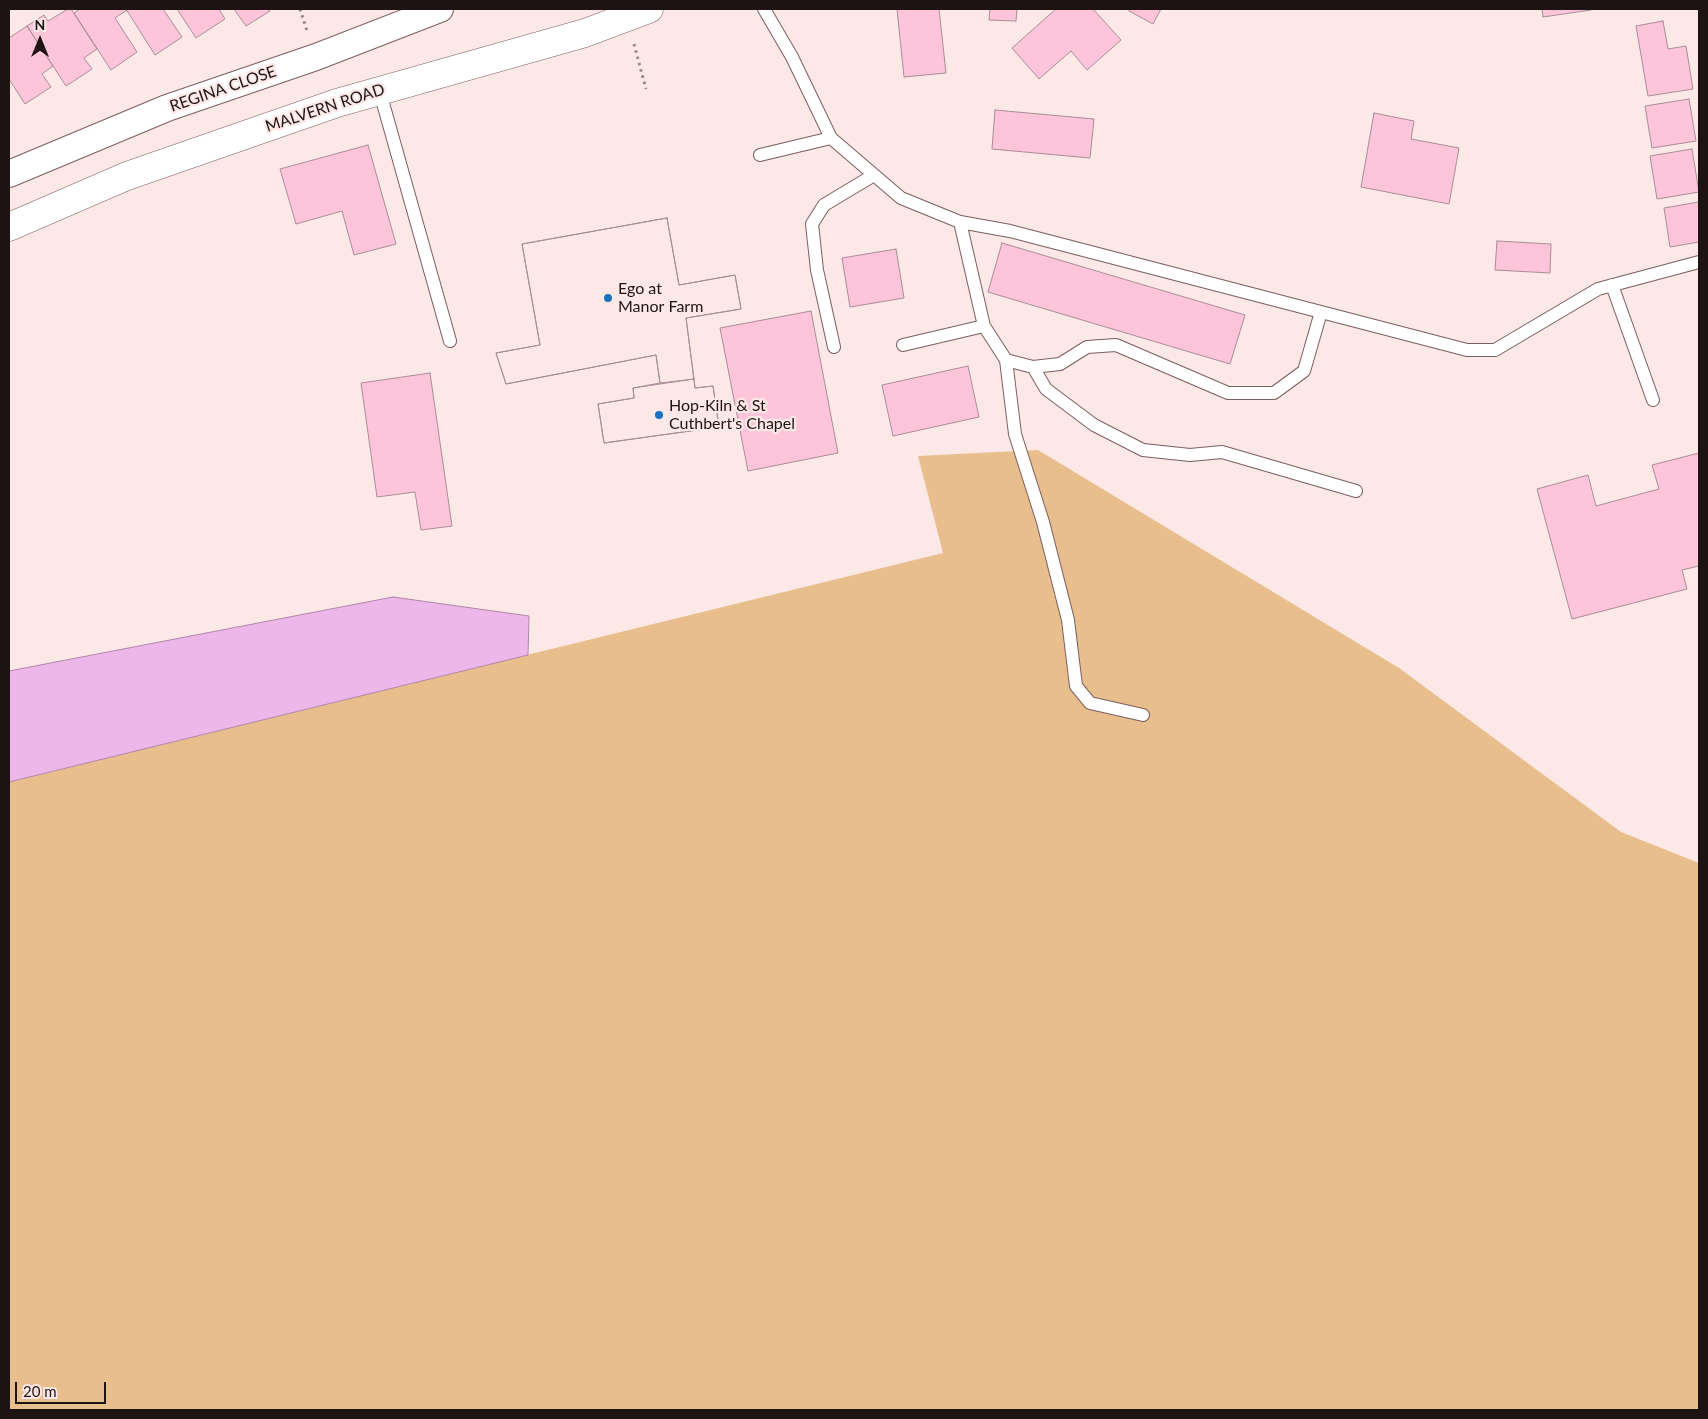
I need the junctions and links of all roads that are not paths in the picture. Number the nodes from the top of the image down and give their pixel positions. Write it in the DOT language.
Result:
graph roads {
  1 [pos="440,9"];
  2 [pos="764,9"];
  3 [pos="637,14"];
  4 [pos="379,89"];
  5 [pos="831,138"];
  6 [pos="760,156"];
  7 [pos="9,174"];
  8 [pos="874,175"];
  9 [pos="960,222"];
  10 [pos="9,227"];
  11 [pos="1699,262"];
  12 [pos="1612,284"];
  13 [pos="1322,312"];
  14 [pos="984,326"];
  15 [pos="450,341"];
  16 [pos="903,344"];
  17 [pos="834,347"];
  18 [pos="1006,360"];
  19 [pos="1033,367"];
  20 [pos="1654,400"];
  21 [pos="1356,491"];
  22 [pos="1143,715"];
  1 -- 7 [label="street, REGINA CLOSE"];
  2 -- 5 [label="lane"];
  3 -- 4 [label="main road, MALVERN ROAD"];
  4 -- 10 [label="main road, MALVERN ROAD"];
  4 -- 15 [label="lane"];
  5 -- 6 [label="lane"];
  5 -- 8 [label="lane"];
  8 -- 9 [label="lane"];
  8 -- 17 [label="lane"];
  9 -- 13 [label="lane"];
  9 -- 14 [label="lane"];
  11 -- 12 [label="lane"];
  12 -- 13 [label="lane"];
  12 -- 20 [label="lane"];
  13 -- 19 [label="lane"];
  14 -- 16 [label="lane"];
  14 -- 18 [label="lane"];
  18 -- 19 [label="lane"];
  18 -- 22 [label="lane"];
  19 -- 21 [label="lane"];
}
